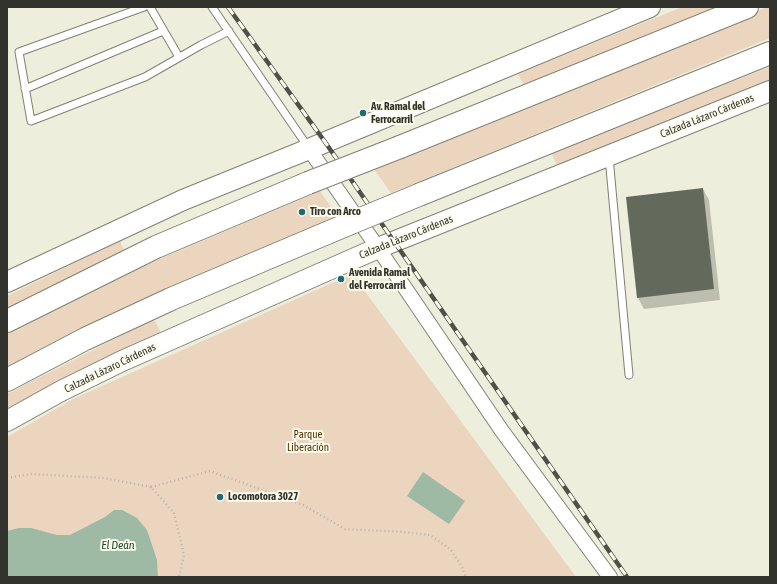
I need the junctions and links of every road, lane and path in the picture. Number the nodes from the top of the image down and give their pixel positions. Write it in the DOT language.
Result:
graph roads {
  1 [pos="144,7"];
  2 [pos="150,7"];
  3 [pos="212,7"];
  4 [pos="650,7"];
  5 [pos="747,7"];
  6 [pos="163,31"];
  7 [pos="229,31"];
  8 [pos="770,53"];
  9 [pos="179,57"];
  10 [pos="25,89"];
  11 [pos="770,91"];
  12 [pos="309,149"];
  13 [pos="609,155"];
  14 [pos="378,248"];
  15 [pos="7,282"];
  16 [pos="7,321"];
  17 [pos="629,374"];
  18 [pos="7,380"];
  19 [pos="7,421"];
  20 [pos="7,478"];
  21 [pos="151,487"];
  22 [pos="179,577"];
  23 [pos="466,577"];
  24 [pos="610,577"];
  1 -- 10 [label="lane"];
  2 -- 6 [label="lane"];
  3 -- 7 [label="lane"];
  4 -- 12 [label="main road"];
  5 -- 16 [label="highway, bridge"];
  6 -- 9 [label="lane"];
  6 -- 10 [label="lane"];
  7 -- 9 [label="lane"];
  7 -- 12 [label="lane"];
  8 -- 18 [label="highway, bridge"];
  9 -- 10 [label="lane"];
  11 -- 13 [label="main road, Calzada Lázaro Cárdenas"];
  12 -- 14 [label="street"];
  12 -- 15 [label="main road"];
  13 -- 14 [label="main road, Calzada Lázaro Cárdenas"];
  13 -- 17 [label="lane"];
  14 -- 19 [label="main road, Calzada Lázaro Cárdenas"];
  14 -- 24 [label="street"];
  20 -- 21 [label="path"];
  21 -- 22 [label="path"];
  21 -- 23 [label="path"];
}
